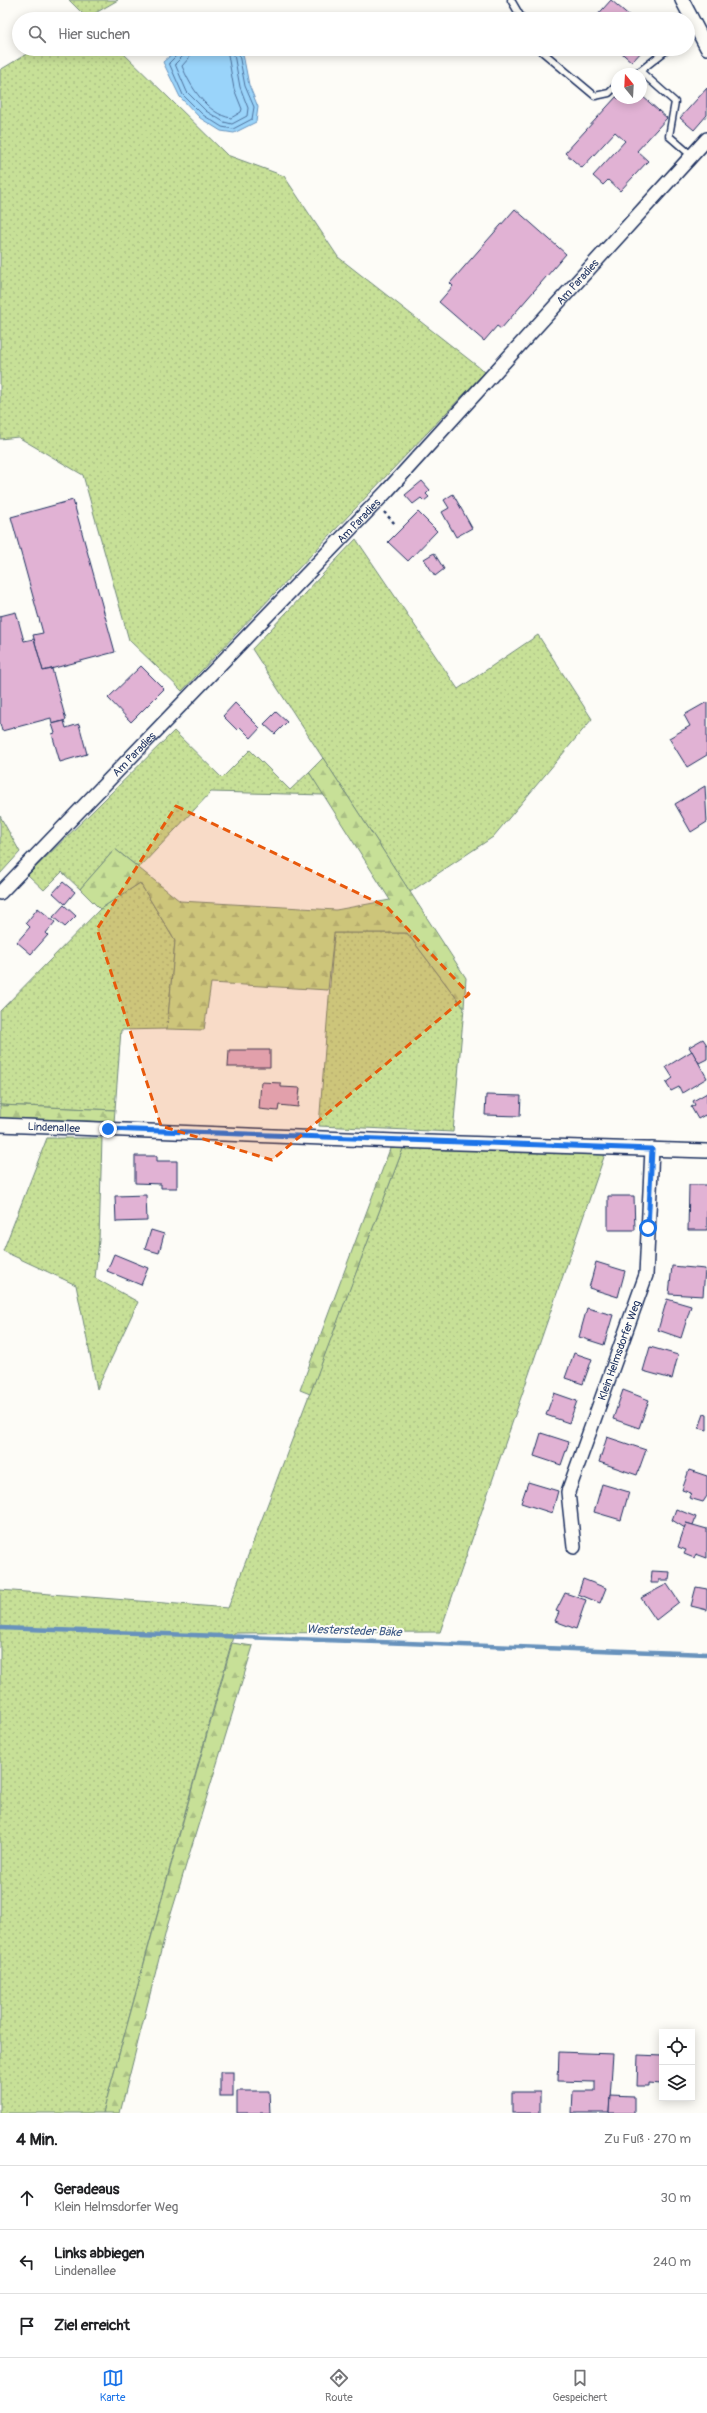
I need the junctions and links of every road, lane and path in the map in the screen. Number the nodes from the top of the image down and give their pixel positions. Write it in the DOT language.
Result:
graph roads {
  1 [pos="511,0"];
  2 [pos="682,0"];
  3 [pos="518,12"];
  4 [pos="687,12"];
  5 [pos="695,30"];
  6 [pos="707,48"];
  7 [pos="547,56"];
  8 [pos="659,56"];
  9 [pos="644,68"];
  10 [pos="647,77"];
  11 [pos="611,90"];
  12 [pos="707,139"];
  13 [pos="692,156"];
  14 [pos="0,894"];
  15 [pos="0,1125"];
  16 [pos="652,1149"];
  17 [pos="707,1151"];
  18 [pos="574,1547"];
  1 -- 3 [label="lane"];
  2 -- 4 [label="street"];
  5 -- 6 [label="street"];
  7 -- 11 [label="lane"];
  8 -- 9 [label="lane"];
  10 -- 13 [label="lane"];
  12 -- 13 [label="street, Am Paradies"];
  13 -- 14 [label="street, Am Paradies"];
  15 -- 16 [label="street, Lindenallee"];
  16 -- 17 [label="street, Lindenallee"];
  16 -- 18 [label="street, Klein Helmsdorfer Weg"];
}
